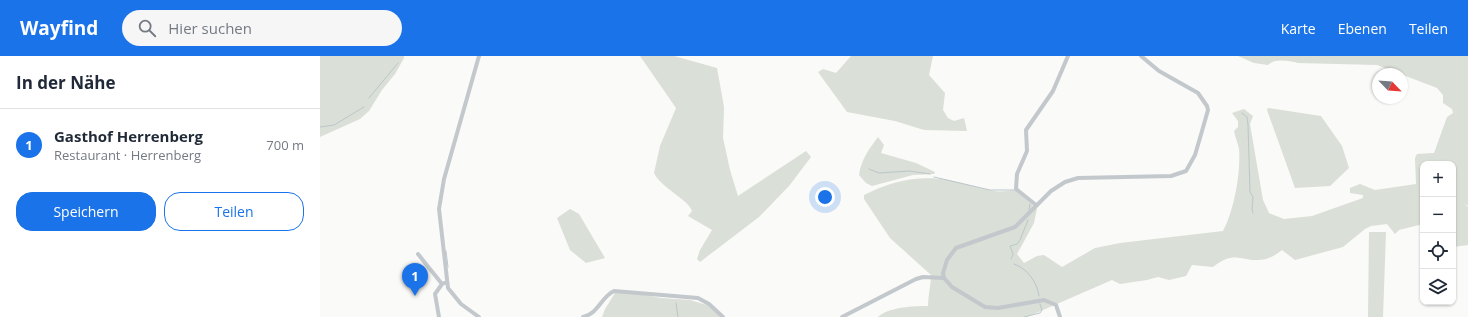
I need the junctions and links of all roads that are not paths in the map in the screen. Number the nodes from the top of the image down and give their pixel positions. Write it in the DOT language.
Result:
graph roads {
  1 [pos="479,56"];
  2 [pos="1068,56"];
  3 [pos="1141,56"];
  4 [pos="1036,205"];
  5 [pos="418,254"];
  6 [pos="944,278"];
  7 [pos="444,283"];
  8 [pos="439,317"];
  9 [pos="479,317"];
  10 [pos="583,317"];
  11 [pos="723,317"];
  12 [pos="842,317"];
  13 [pos="1060,317"];
  1 -- 7 [label="street"];
  2 -- 4 [label="street"];
  3 -- 4 [label="street"];
  4 -- 6 [label="street"];
  5 -- 7 [label="street"];
  6 -- 12 [label="street"];
  6 -- 13 [label="street"];
  7 -- 8 [label="street"];
  7 -- 9 [label="street"];
  10 -- 11 [label="street"];
}
